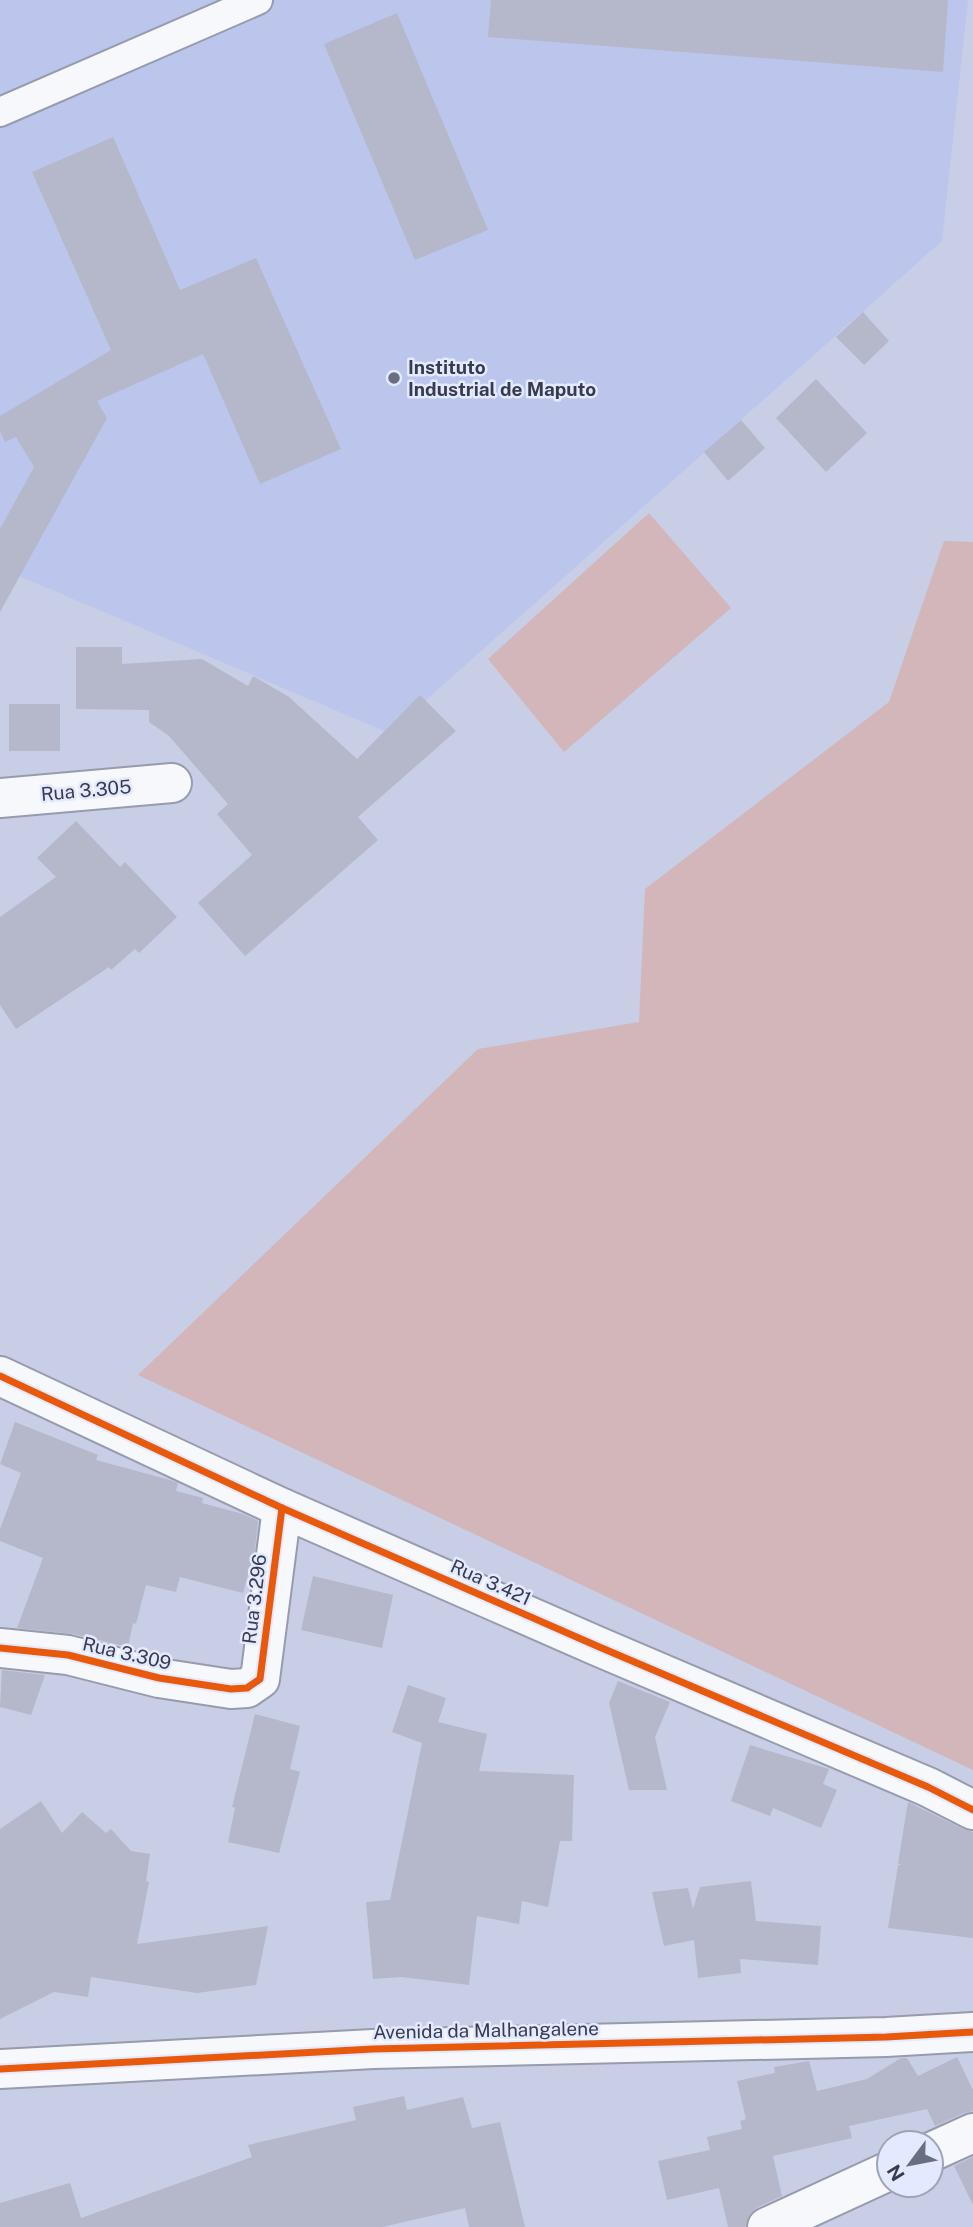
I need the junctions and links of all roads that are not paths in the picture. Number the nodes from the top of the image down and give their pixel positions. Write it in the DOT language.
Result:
graph roads {
  1 [pos="258,0"];
  2 [pos="0,112"];
  3 [pos="172,783"];
  4 [pos="0,797"];
  5 [pos="0,1376"];
  6 [pos="282,1508"];
  7 [pos="0,1648"];
  8 [pos="247,1688"];
  9 [pos="973,1810"];
  10 [pos="973,2032"];
  11 [pos="0,2068"];
  12 [pos="973,2133"];
  13 [pos="945,2146"];
  14 [pos="875,2177"];
  15 [pos="767,2227"];
  1 -- 2 [label="lane"];
  3 -- 4 [label="street, Rua 3.305"];
  5 -- 6 [label="street, Rua 3.421"];
  6 -- 8 [label="street, Rua 3.296"];
  6 -- 9 [label="street, Rua 3.421"];
  7 -- 8 [label="street, Rua 3.309"];
  10 -- 11 [label="street, Avenida da Malhangalene"];
  12 -- 13 [label="street"];
  14 -- 15 [label="street"];
}
